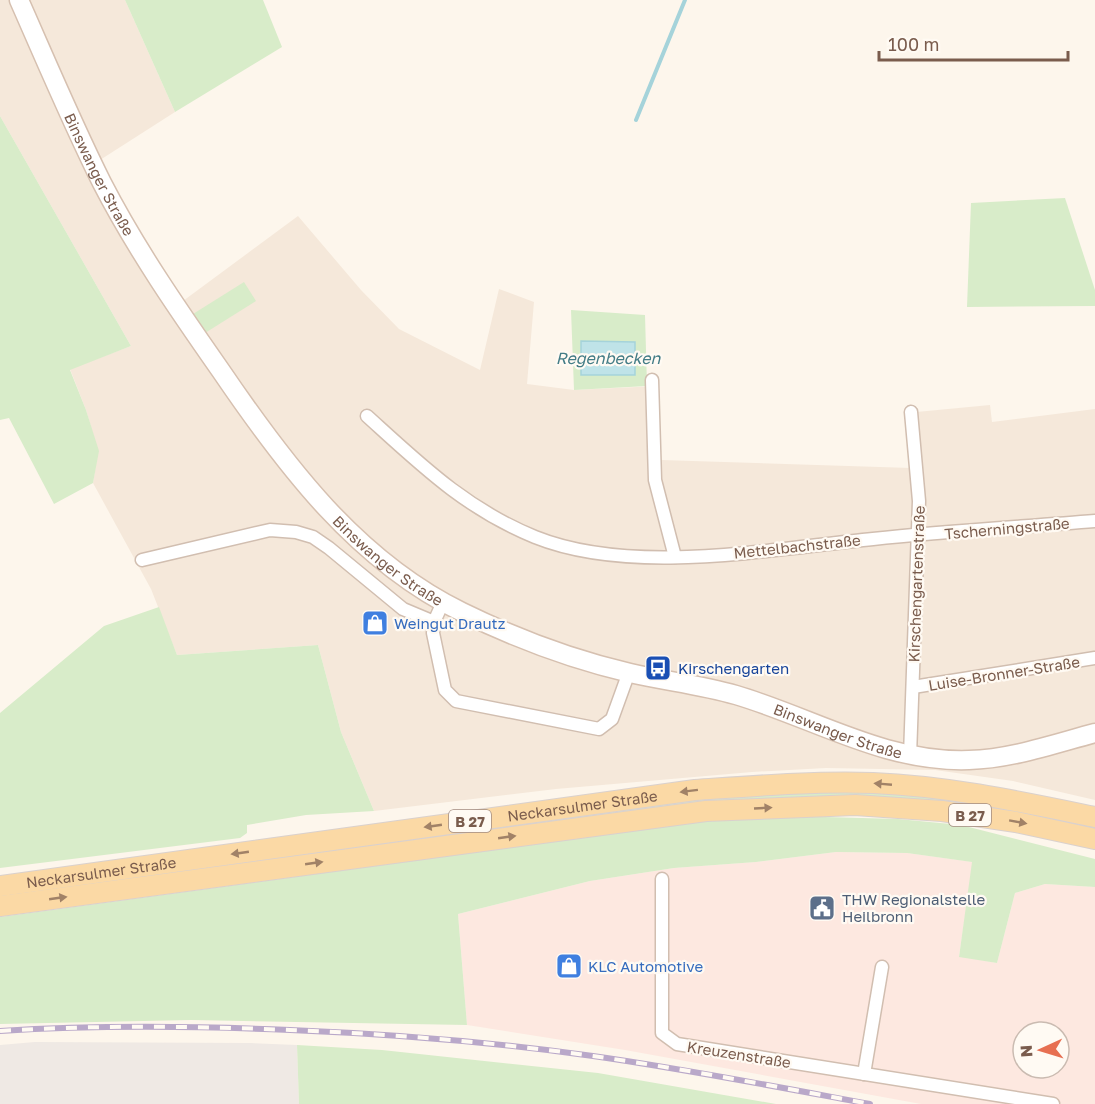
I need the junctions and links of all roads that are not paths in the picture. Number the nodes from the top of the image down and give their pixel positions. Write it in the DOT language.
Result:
graph roads {
  1 [pos="19,0"];
  2 [pos="652,380"];
  3 [pos="911,412"];
  4 [pos="367,416"];
  5 [pos="1095,521"];
  6 [pos="919,536"];
  7 [pos="675,557"];
  8 [pos="142,560"];
  9 [pos="443,602"];
  10 [pos="434,622"];
  11 [pos="1095,658"];
  12 [pos="629,672"];
  13 [pos="913,687"];
  14 [pos="1095,733"];
  15 [pos="910,756"];
  16 [pos="1095,817"];
  17 [pos="1095,839"];
  18 [pos="662,879"];
  19 [pos="0,886"];
  20 [pos="0,906"];
  21 [pos="882,967"];
  22 [pos="864,1074"];
  23 [pos="1053,1104"];
  1 -- 9 [label="main road, Binswanger Straße"];
  2 -- 7 [label="street"];
  3 -- 6 [label="street, Kirschengartenstraße"];
  4 -- 7 [label="street, Mettelbachstraße"];
  5 -- 6 [label="street, Tscherningstraße"];
  6 -- 7 [label="street, Mettelbachstraße"];
  6 -- 13 [label="street, Kirschengartenstraße"];
  8 -- 10 [label="street, Binswanger Straße"];
  9 -- 10 [label="street"];
  9 -- 12 [label="main road, Binswanger Straße"];
  10 -- 12 [label="street"];
  11 -- 13 [label="street, Luise-Bronner-Straße"];
  12 -- 15 [label="main road, Binswanger Straße"];
  13 -- 15 [label="street, Kirschengartenstraße"];
  14 -- 15 [label="main road, Binswanger Straße"];
  16 -- 19 [label="main road, Neckarsulmer Straße / B 27, one-way"];
  20 -- 17 [label="main road, Neckarsulmer Straße / B 27, one-way"];
  18 -- 22 [label="street, Kreuzenstraße"];
  21 -- 22 [label="street"];
  22 -- 23 [label="street, Kreuzenstraße"];
}
